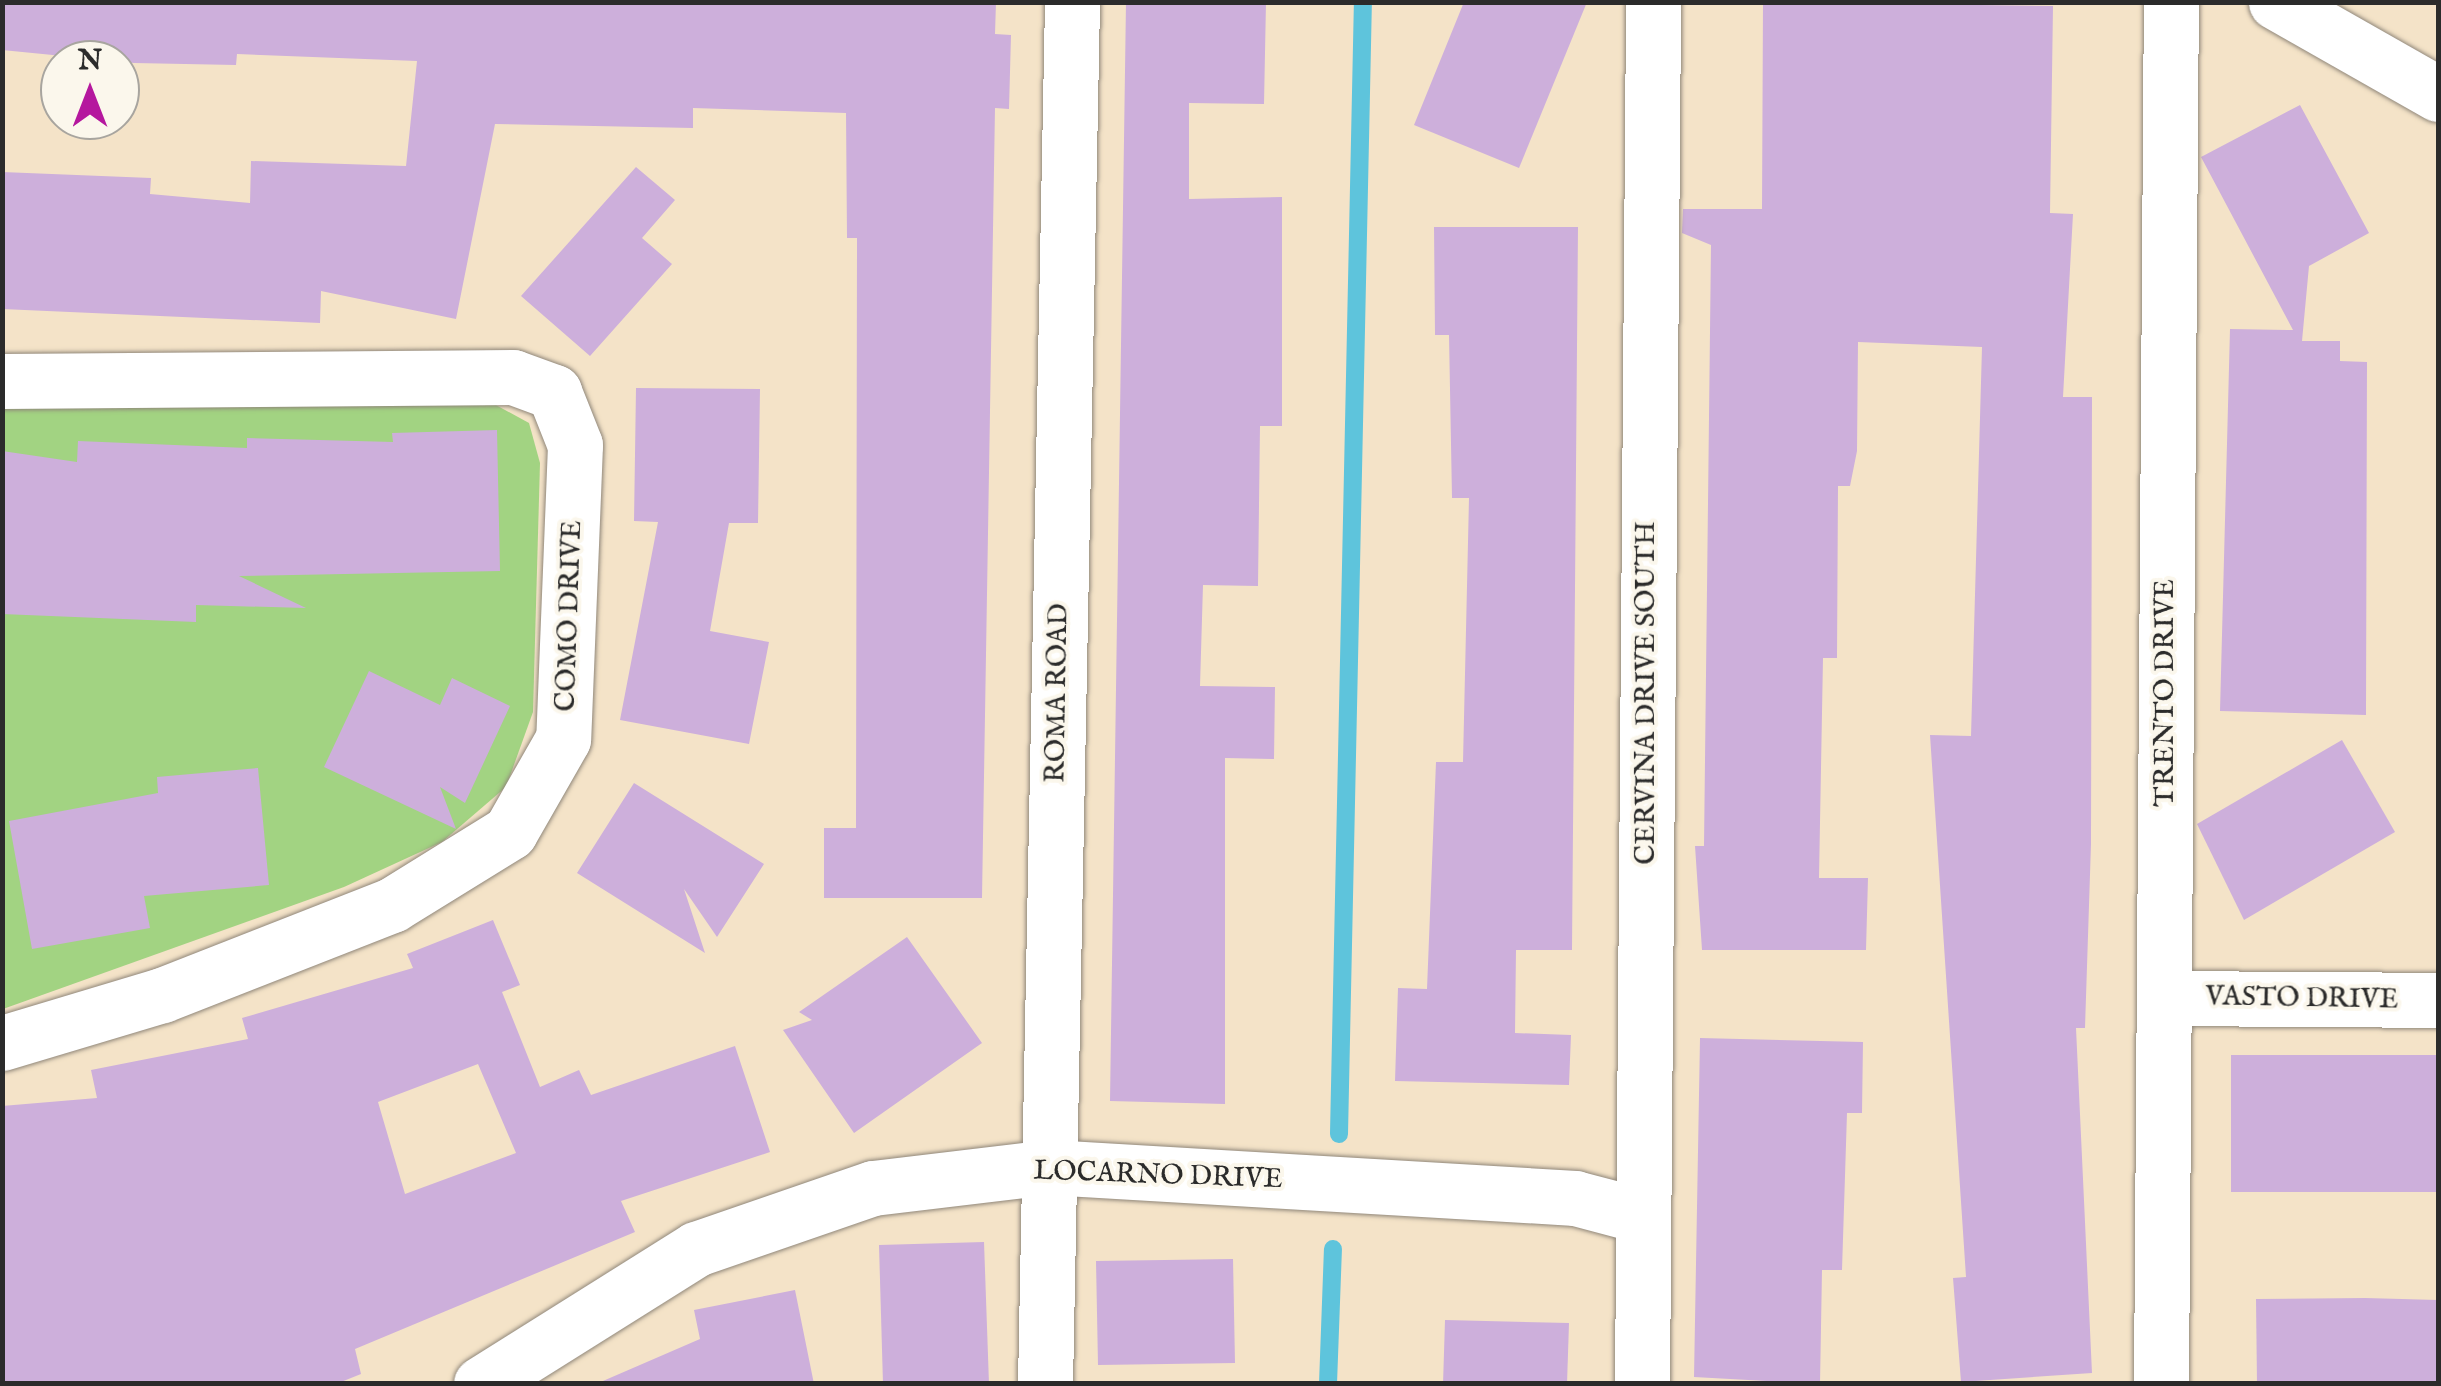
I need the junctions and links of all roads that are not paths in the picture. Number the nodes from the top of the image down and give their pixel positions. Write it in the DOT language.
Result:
graph roads {
  1 [pos="1072,2"];
  2 [pos="1653,2"];
  3 [pos="2171,2"];
  4 [pos="2276,2"];
  5 [pos="2438,94"];
  6 [pos="2,381"];
  7 [pos="2164,998"];
  8 [pos="2438,1000"];
  9 [pos="2,1043"];
  10 [pos="1048,1167"];
  11 [pos="1643,1216"];
  12 [pos="481,1384"];
  13 [pos="1046,1384"];
  14 [pos="1642,1384"];
  15 [pos="2161,1384"];
  1 -- 10 [label="street, ROMA ROAD"];
  2 -- 11 [label="street, CERVINA DRIVE SOUTH"];
  3 -- 7 [label="street, TRENTO DRIVE"];
  4 -- 5 [label="street"];
  6 -- 9 [label="street, COMO DRIVE"];
  7 -- 8 [label="street, VASTO DRIVE"];
  7 -- 15 [label="street, TRENTO DRIVE"];
  10 -- 11 [label="street, LOCARNO DRIVE"];
  10 -- 12 [label="street, LOCARNO DRIVE"];
  10 -- 13 [label="street, ROMA ROAD"];
  11 -- 14 [label="street, CERVINA DRIVE SOUTH"];
}
